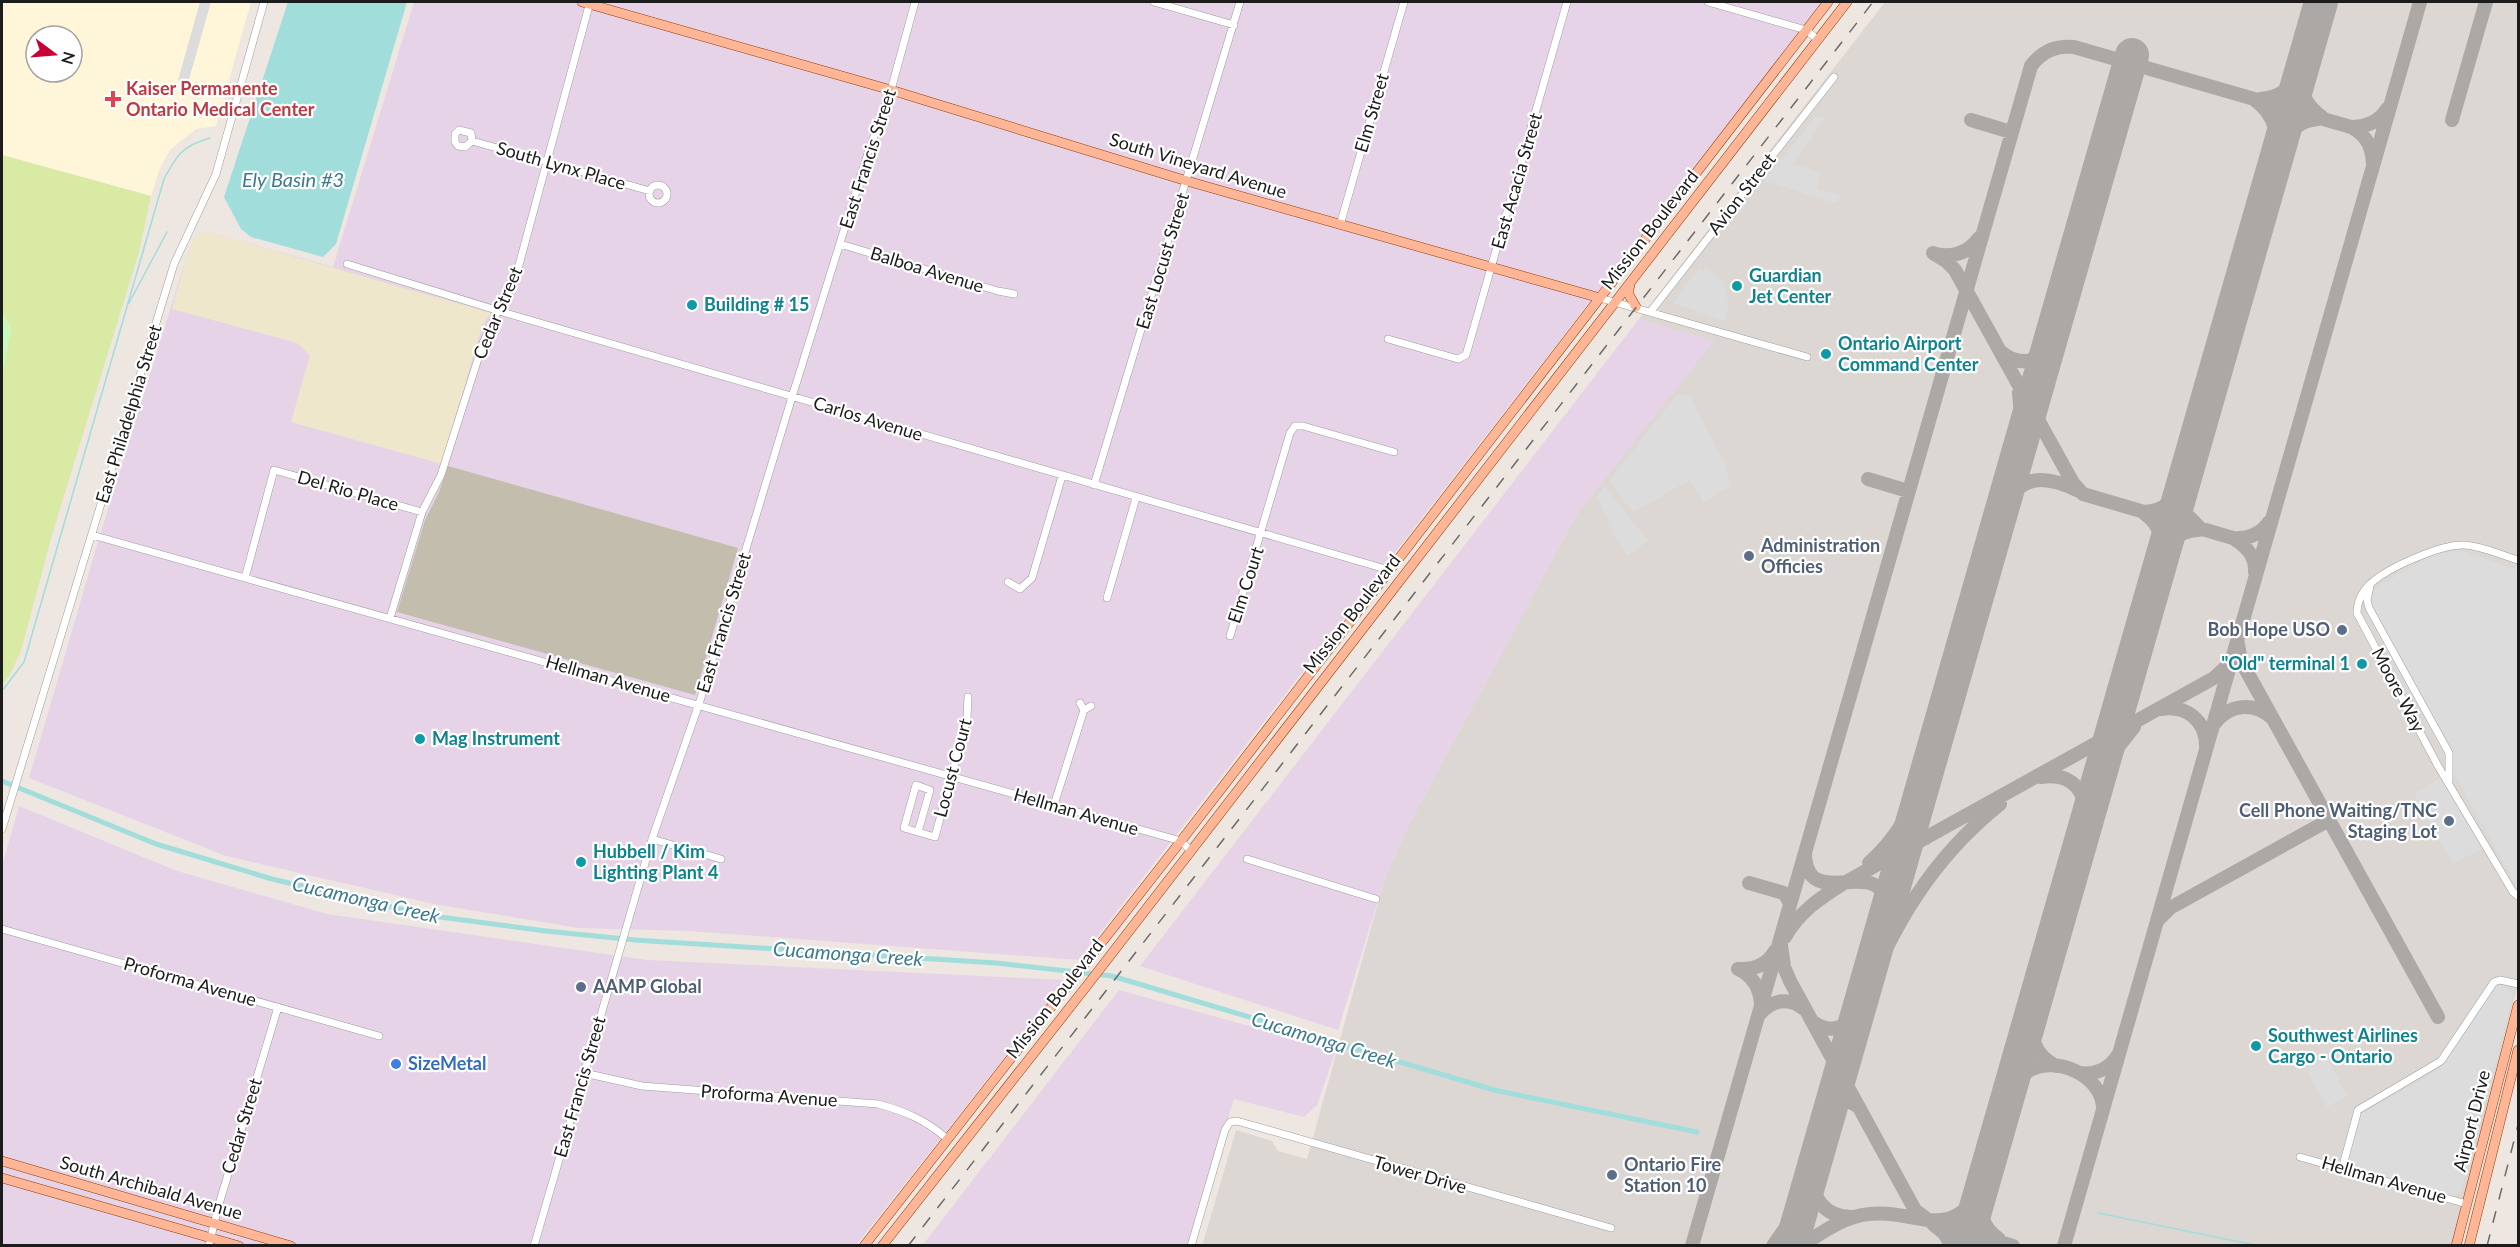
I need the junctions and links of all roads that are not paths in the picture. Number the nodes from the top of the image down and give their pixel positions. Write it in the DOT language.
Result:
graph roads {
  1 [pos="264,2"];
  2 [pos="587,2"];
  3 [pos="915,2"];
  4 [pos="1154,2"];
  5 [pos="1240,2"];
  6 [pos="1404,2"];
  7 [pos="1567,2"];
  8 [pos="1708,2"];
  9 [pos="1828,2"];
  10 [pos="1847,2"];
  11 [pos="1234,25"];
  12 [pos="1806,30"];
  13 [pos="1817,39"];
  14 [pos="1834,77"];
  15 [pos="891,90"];
  16 [pos="472,141"];
  17 [pos="547,163"];
  18 [pos="1187,181"];
  19 [pos="650,191"];
  20 [pos="1340,225"];
  21 [pos="840,244"];
  22 [pos="347,264"];
  23 [pos="1492,269"];
  24 [pos="1631,282"];
  25 [pos="1014,294"];
  26 [pos="1600,298"];
  27 [pos="1615,302"];
  28 [pos="1636,307"];
  29 [pos="499,311"];
  30 [pos="1651,311"];
  31 [pos="1388,339"];
  32 [pos="1807,357"];
  33 [pos="792,397"];
  34 [pos="1394,452"];
  35 [pos="1062,476"];
  36 [pos="1094,486"];
  37 [pos="1136,498"];
  38 [pos="422,512"];
  39 [pos="1262,534"];
  40 [pos="92,535"];
  41 [pos="2518,560"];
  42 [pos="1389,570"];
  43 [pos="245,578"];
  44 [pos="1008,582"];
  45 [pos="2371,583"];
  46 [pos="1107,598"];
  47 [pos="390,618"];
  48 [pos="1230,636"];
  49 [pos="969,697"];
  50 [pos="699,705"];
  51 [pos="1085,706"];
  52 [pos="950,776"];
  53 [pos="2449,781"];
  54 [pos="1054,805"];
  55 [pos="2,829"];
  56 [pos="918,832"];
  57 [pos="652,839"];
  58 [pos="1181,842"];
  59 [pos="1190,850"];
  60 [pos="721,858"];
  61 [pos="1247,859"];
  62 [pos="2518,896"];
  63 [pos="1376,899"];
  64 [pos="2,928"];
  65 [pos="2518,984"];
  66 [pos="2518,1005"];
  67 [pos="278,1007"];
  68 [pos="379,1036"];
  69 [pos="2518,1050"];
  70 [pos="584,1074"];
  71 [pos="946,1138"];
  72 [pos="2300,1157"];
  73 [pos="2,1161"];
  74 [pos="2342,1169"];
  75 [pos="2,1178"];
  76 [pos="2467,1204"];
  77 [pos="215,1224"];
  78 [pos="1611,1228"];
  79 [pos="210,1242"];
  80 [pos="239,1245"];
  81 [pos="291,1245"];
  82 [pos="534,1245"];
  83 [pos="864,1245"];
  84 [pos="882,1245"];
  85 [pos="1191,1245"];
  86 [pos="2456,1245"];
  87 [pos="2469,1245"];
  1 -- 40 [label="street, East Philadelphia Street"];
  2 -- 15 [label="main road, South Vineyard Avenue"];
  2 -- 17 [label="street, Cedar Street"];
  3 -- 15 [label="street, East Francis Street"];
  4 -- 11 [label="street"];
  5 -- 11 [label="street, East Locust Street"];
  6 -- 20 [label="street, Elm Street"];
  7 -- 23 [label="street, East Acacia Street"];
  8 -- 12 [label="street"];
  9 -- 12 [label="main road, Mission Boulevard"];
  10 -- 13 [label="main road, Mission Boulevard"];
  11 -- 18 [label="street, East Locust Street"];
  12 -- 13 [label="street"];
  12 -- 26 [label="main road, Mission Boulevard"];
  13 -- 24 [label="main road, Mission Boulevard"];
  14 -- 30 [label="street, Avion Street"];
  15 -- 18 [label="main road, South Vineyard Avenue"];
  15 -- 21 [label="street, East Francis Street"];
  16 -- 17 [label="street, South Lynx Place"];
  17 -- 19 [label="street, South Lynx Place"];
  17 -- 29 [label="street, Cedar Street"];
  18 -- 20 [label="main road, South Vineyard Avenue"];
  18 -- 36 [label="street, East Locust Street"];
  20 -- 23 [label="main road, South Vineyard Avenue"];
  21 -- 25 [label="street, Balboa Avenue"];
  21 -- 33 [label="street, East Francis Street"];
  22 -- 29 [label="street, Carlos Avenue"];
  23 -- 26 [label="main road, South Vineyard Avenue"];
  23 -- 31 [label="street, East Acacia Street"];
  24 -- 27 [label="main road, Mission Boulevard"];
  24 -- 28 [label="main road"];
  26 -- 27 [label="street, South Vineyard Avenue"];
  26 -- 42 [label="main road, Mission Boulevard"];
  27 -- 28 [label="street, South Vineyard Avenue"];
  27 -- 59 [label="main road, Mission Boulevard"];
  28 -- 30 [label="street, South Vineyard Avenue"];
  29 -- 33 [label="street, Carlos Avenue"];
  29 -- 38 [label="street, Cedar Street"];
  30 -- 32 [label="street, South Vineyard Avenue"];
  33 -- 35 [label="street, Carlos Avenue"];
  33 -- 50 [label="street, East Francis Street"];
  34 -- 39 [label="street"];
  35 -- 36 [label="street, Carlos Avenue"];
  35 -- 44 [label="street"];
  36 -- 37 [label="street, Carlos Avenue"];
  37 -- 39 [label="street, Carlos Avenue"];
  37 -- 46 [label="street"];
  38 -- 43 [label="street, Del Rio Place"];
  38 -- 47 [label="street, Cedar Street"];
  39 -- 42 [label="street, Carlos Avenue"];
  39 -- 48 [label="street, Elm Court"];
  40 -- 43 [label="street, Hellman Avenue"];
  40 -- 55 [label="street, East Philadelphia Street"];
  41 -- 45 [label="street"];
  42 -- 58 [label="main road, Mission Boulevard"];
  43 -- 47 [label="street, Hellman Avenue"];
  45 -- 53 [label="street"];
  45 -- 53 [label="street, Moore Way"];
  47 -- 50 [label="street, Hellman Avenue"];
  49 -- 52 [label="street, Locust Court"];
  50 -- 52 [label="street, Hellman Avenue"];
  50 -- 57 [label="street, East Francis Street"];
  51 -- 54 [label="street"];
  52 -- 54 [label="street, Hellman Avenue"];
  52 -- 56 [label="street, Locust Court"];
  53 -- 62 [label="street, Moore Way"];
  54 -- 58 [label="street, Hellman Avenue"];
  56 -- 56 [label="street"];
  57 -- 60 [label="street"];
  57 -- 70 [label="street, East Francis Street"];
  58 -- 59 [label="street, Hellman Avenue"];
  58 -- 71 [label="main road, Mission Boulevard"];
  59 -- 84 [label="main road, Mission Boulevard"];
  61 -- 63 [label="street"];
  64 -- 67 [label="street, Proforma Avenue"];
  65 -- 74 [label="street"];
  66 -- 76 [label="main road, Airport Drive"];
  67 -- 68 [label="street, Proforma Avenue"];
  67 -- 77 [label="street, Cedar Street"];
  69 -- 87 [label="main road, Airport Drive"];
  70 -- 71 [label="street, Proforma Avenue"];
  70 -- 82 [label="street, East Francis Street"];
  71 -- 83 [label="main road, Mission Boulevard"];
  72 -- 74 [label="street, Hellman Avenue"];
  73 -- 77 [label="main road, South Archibald Avenue"];
  74 -- 76 [label="street, Hellman Avenue"];
  75 -- 79 [label="main road, South Archibald Avenue"];
  76 -- 86 [label="main road, Airport Drive"];
  77 -- 79 [label="street, Cedar Street"];
  77 -- 81 [label="main road, South Archibald Avenue"];
  78 -- 85 [label="street, Tower Drive"];
  79 -- 80 [label="main road, South Archibald Avenue"];
}
